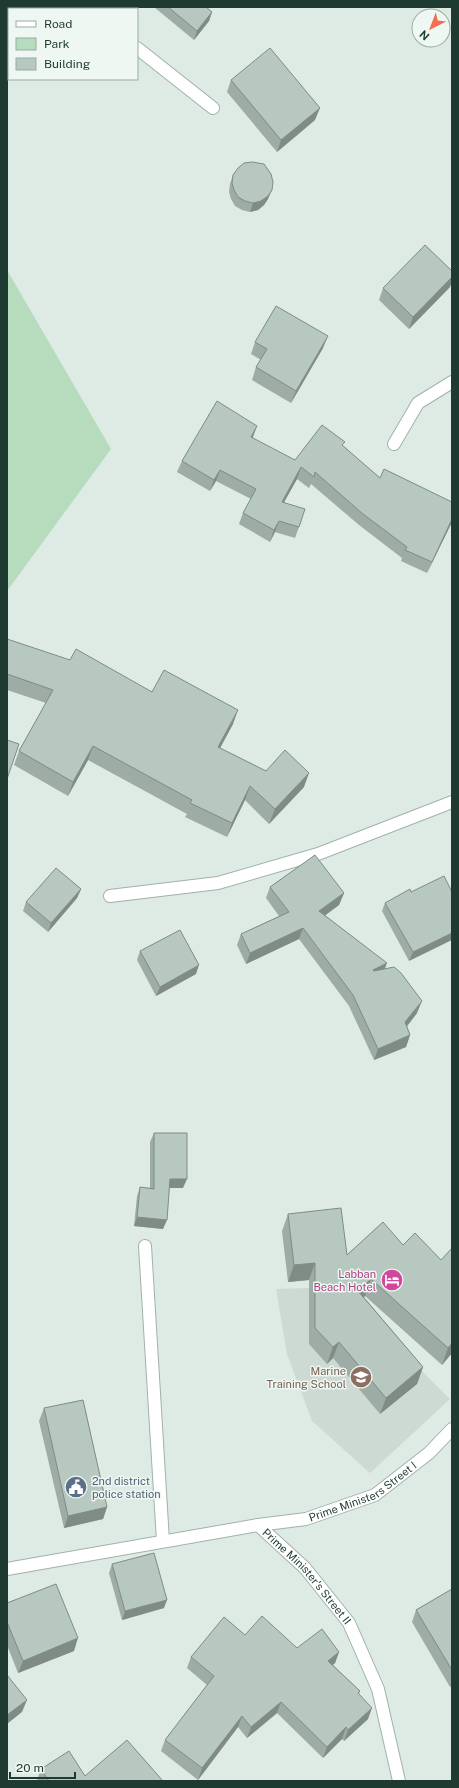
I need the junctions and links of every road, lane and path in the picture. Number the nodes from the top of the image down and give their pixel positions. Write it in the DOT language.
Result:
graph roads {
  1 [pos="138,49"];
  2 [pos="213,108"];
  3 [pos="452,382"];
  4 [pos="394,444"];
  5 [pos="452,802"];
  6 [pos="110,896"];
  7 [pos="145,1246"];
  8 [pos="452,1429"];
  9 [pos="258,1525"];
  10 [pos="163,1541"];
  11 [pos="7,1569"];
  12 [pos="399,1781"];
  1 -- 2 [label="street"];
  3 -- 4 [label="street"];
  5 -- 6 [label="street"];
  7 -- 10 [label="street"];
  8 -- 9 [label="street, Prime Ministers Street I"];
  9 -- 10 [label="street, Prime Minister's Street II"];
  9 -- 12 [label="street, Prime Minister's Street II"];
  10 -- 11 [label="street, Prime Minister's Street II"];
}
